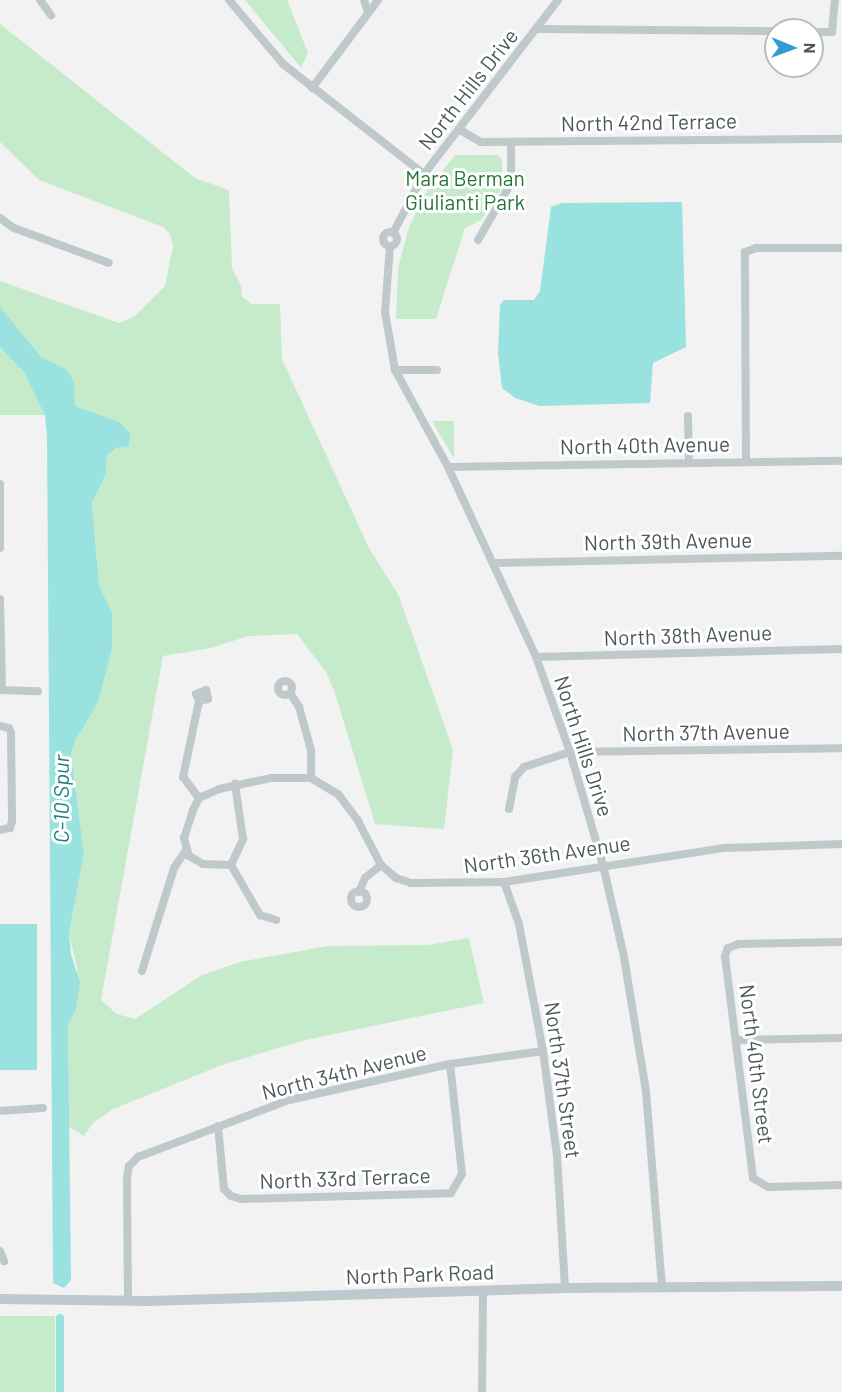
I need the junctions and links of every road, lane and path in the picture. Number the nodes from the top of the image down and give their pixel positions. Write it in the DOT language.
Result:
graph roads {
  1 [pos="40,0"];
  2 [pos="229,0"];
  3 [pos="364,0"];
  4 [pos="378,0"];
  5 [pos="558,0"];
  6 [pos="836,0"];
  7 [pos="368,12"];
  8 [pos="51,15"];
  9 [pos="537,29"];
  10 [pos="764,32"];
  11 [pos="824,32"];
  12 [pos="312,88"];
  13 [pos="460,130"];
  14 [pos="842,139"];
  15 [pos="511,142"];
  16 [pos="424,174"];
  17 [pos="0,218"];
  18 [pos="477,240"];
  19 [pos="842,248"];
  20 [pos="109,263"];
  21 [pos="394,370"];
  22 [pos="437,370"];
  23 [pos="688,416"];
  24 [pos="746,461"];
  25 [pos="842,461"];
  26 [pos="689,462"];
  27 [pos="448,467"];
  28 [pos="0,484"];
  29 [pos="0,548"];
  30 [pos="842,556"];
  31 [pos="494,563"];
  32 [pos="0,599"];
  33 [pos="842,649"];
  34 [pos="536,657"];
  35 [pos="1,690"];
  36 [pos="38,691"];
  37 [pos="290,693"];
  38 [pos="199,701"];
  39 [pos="4,727"];
  40 [pos="842,748"];
  41 [pos="570,752"];
  42 [pos="312,778"];
  43 [pos="235,784"];
  44 [pos="199,798"];
  45 [pos="508,809"];
  46 [pos="0,831"];
  47 [pos="842,844"];
  48 [pos="186,850"];
  49 [pos="231,865"];
  50 [pos="381,865"];
  51 [pos="603,865"];
  52 [pos="504,882"];
  53 [pos="359,891"];
  54 [pos="276,920"];
  55 [pos="842,942"];
  56 [pos="142,971"];
  57 [pos="842,1038"];
  58 [pos="736,1040"];
  59 [pos="543,1051"];
  60 [pos="450,1064"];
  61 [pos="43,1108"];
  62 [pos="0,1111"];
  63 [pos="218,1126"];
  64 [pos="842,1185"];
  65 [pos="0,1251"];
  66 [pos="4,1261"];
  67 [pos="662,1286"];
  68 [pos="842,1286"];
  69 [pos="565,1288"];
  70 [pos="483,1290"];
  71 [pos="0,1299"];
  72 [pos="128,1301"];
  73 [pos="482,1392"];
  1 -- 8 [label="street"];
  2 -- 12 [label="street"];
  3 -- 7 [label="street"];
  4 -- 7 [label="street"];
  5 -- 9 [label="street, North Hills Drive"];
  6 -- 11 [label="street"];
  7 -- 12 [label="street"];
  9 -- 10 [label="street"];
  9 -- 13 [label="street, North Hills Drive"];
  12 -- 16 [label="street"];
  13 -- 15 [label="street, North 42nd Terrace"];
  13 -- 16 [label="street, North Hills Drive"];
  14 -- 15 [label="street, North 42nd Terrace"];
  15 -- 18 [label="street"];
  16 -- 21 [label="street, North Hills Drive"];
  17 -- 20 [label="street"];
  19 -- 24 [label="street"];
  21 -- 22 [label="street"];
  21 -- 27 [label="street, North Hills Drive"];
  23 -- 26 [label="street"];
  24 -- 25 [label="street, North 40th Avenue"];
  24 -- 26 [label="street, North 40th Avenue"];
  26 -- 27 [label="street, North 40th Avenue"];
  27 -- 31 [label="street, North Hills Drive"];
  28 -- 29 [label="street"];
  30 -- 31 [label="street, North 39th Avenue"];
  31 -- 34 [label="street, North Hills Drive"];
  32 -- 35 [label="street"];
  33 -- 34 [label="street, North 38th Avenue"];
  34 -- 41 [label="street, North Hills Drive"];
  35 -- 36 [label="street"];
  37 -- 42 [label="street"];
  38 -- 44 [label="street"];
  39 -- 46 [label="street"];
  40 -- 41 [label="street, North 37th Avenue"];
  41 -- 45 [label="street, North 37th Avenue"];
  41 -- 51 [label="street, North Hills Drive"];
  42 -- 43 [label="street"];
  42 -- 50 [label="street, North 36th Avenue"];
  43 -- 44 [label="street"];
  43 -- 49 [label="street"];
  44 -- 48 [label="street"];
  47 -- 51 [label="street, North 36th Avenue"];
  48 -- 49 [label="street"];
  48 -- 56 [label="street"];
  49 -- 54 [label="street"];
  50 -- 52 [label="street, North 36th Avenue"];
  50 -- 53 [label="street"];
  51 -- 52 [label="street, North 36th Avenue"];
  51 -- 67 [label="street, North Hills Drive"];
  52 -- 59 [label="street, North 37th Street"];
  55 -- 58 [label="street, North 40th Street"];
  57 -- 58 [label="street"];
  58 -- 64 [label="street, North 40th Street"];
  59 -- 60 [label="street, North 34th Avenue"];
  59 -- 69 [label="street, North 37th Street"];
  60 -- 63 [label="street, North 34th Avenue"];
  60 -- 63 [label="street, North 33rd Terrace"];
  61 -- 62 [label="street"];
  63 -- 72 [label="street, North 34th Avenue"];
  65 -- 66 [label="street"];
  67 -- 68 [label="street, North Park Road"];
  67 -- 69 [label="street, North Park Road"];
  69 -- 70 [label="street, North Park Road"];
  70 -- 72 [label="street, North Park Road"];
  70 -- 73 [label="street"];
  71 -- 72 [label="street, North Park Road"];
}
